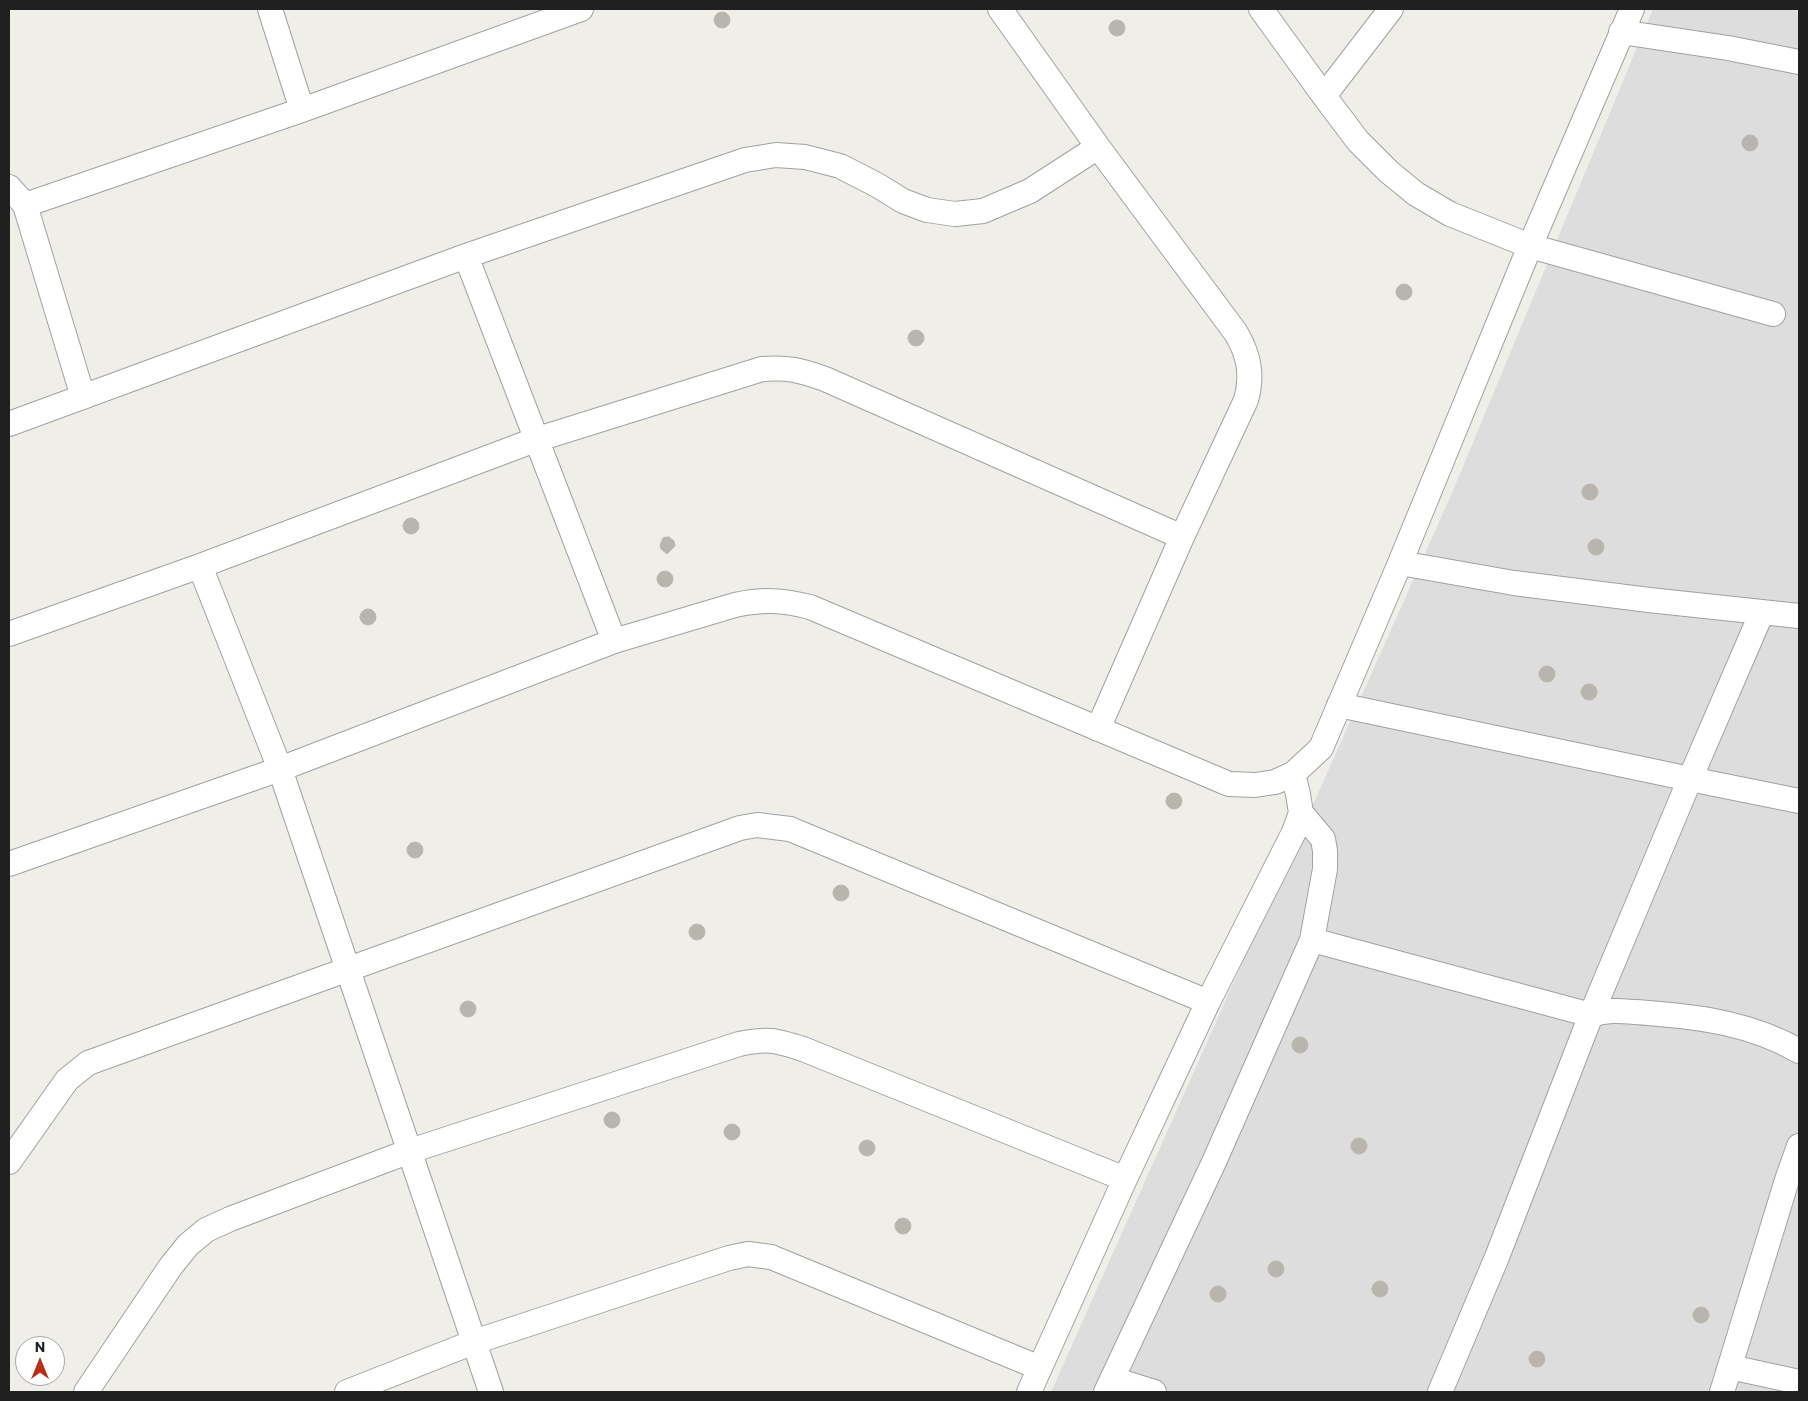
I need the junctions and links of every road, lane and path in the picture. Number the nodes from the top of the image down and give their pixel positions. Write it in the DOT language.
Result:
graph roads {
  1 [pos="270,9"];
  2 [pos="581,9"];
  3 [pos="1000,9"];
  4 [pos="1261,9"];
  5 [pos="1391,9"];
  6 [pos="1632,9"];
  7 [pos="1621,32"];
  8 [pos="1799,62"];
  9 [pos="1324,96"];
  10 [pos="302,110"];
  11 [pos="1098,147"];
  12 [pos="9,187"];
  13 [pos="25,205"];
  14 [pos="1530,246"];
  15 [pos="466,256"];
  16 [pos="1772,314"];
  17 [pos="84,397"];
  18 [pos="9,424"];
  19 [pos="535,440"];
  20 [pos="1182,537"];
  21 [pos="1400,563"];
  22 [pos="200,566"];
  23 [pos="1762,612"];
  24 [pos="1799,616"];
  25 [pos="9,634"];
  26 [pos="614,641"];
  27 [pos="1339,705"];
  28 [pos="1098,729"];
  29 [pos="280,768"];
  30 [pos="1293,774"];
  31 [pos="1690,779"];
  32 [pos="1799,801"];
  33 [pos="1301,813"];
  34 [pos="9,864"];
  35 [pos="1312,940"];
  36 [pos="346,969"];
  37 [pos="1208,1002"];
  38 [pos="1591,1015"];
  39 [pos="1799,1051"];
  40 [pos="1799,1146"];
  41 [pos="410,1151"];
  42 [pos="9,1162"];
  43 [pos="1125,1179"];
  44 [pos="474,1342"];
  45 [pos="1730,1367"];
  46 [pos="1040,1368"];
  47 [pos="1799,1382"];
  48 [pos="1109,1385"];
  49 [pos="86,1392"];
  50 [pos="346,1392"];
  51 [pos="491,1392"];
  52 [pos="1029,1392"];
  53 [pos="1154,1392"];
  54 [pos="1440,1392"];
  55 [pos="1722,1392"];
  1 -- 10 [label="street"];
  2 -- 10 [label="street"];
  3 -- 11 [label="street"];
  4 -- 9 [label="street"];
  5 -- 9 [label="street"];
  6 -- 7 [label="street"];
  7 -- 8 [label="street"];
  7 -- 14 [label="street"];
  9 -- 14 [label="street"];
  10 -- 13 [label="street"];
  11 -- 15 [label="street"];
  11 -- 20 [label="street"];
  12 -- 13 [label="street"];
  13 -- 17 [label="street"];
  14 -- 16 [label="street"];
  14 -- 21 [label="street"];
  15 -- 17 [label="street"];
  15 -- 19 [label="street"];
  17 -- 18 [label="street"];
  19 -- 20 [label="street"];
  19 -- 22 [label="street"];
  19 -- 26 [label="street"];
  20 -- 28 [label="street"];
  21 -- 23 [label="street"];
  21 -- 27 [label="street"];
  22 -- 25 [label="street"];
  22 -- 29 [label="street"];
  23 -- 24 [label="street"];
  23 -- 31 [label="street"];
  26 -- 28 [label="street"];
  26 -- 29 [label="street"];
  27 -- 30 [label="street"];
  27 -- 31 [label="street"];
  28 -- 30 [label="street"];
  29 -- 34 [label="street"];
  29 -- 36 [label="street"];
  30 -- 33 [label="street"];
  31 -- 32 [label="street"];
  31 -- 38 [label="street"];
  33 -- 35 [label="street"];
  33 -- 37 [label="street"];
  35 -- 38 [label="street"];
  35 -- 48 [label="street"];
  36 -- 37 [label="street"];
  36 -- 41 [label="street"];
  36 -- 42 [label="street"];
  37 -- 43 [label="street"];
  38 -- 39 [label="street"];
  38 -- 54 [label="street"];
  40 -- 45 [label="street"];
  41 -- 43 [label="street"];
  41 -- 44 [label="street"];
  41 -- 49 [label="street"];
  43 -- 46 [label="street"];
  44 -- 46 [label="street"];
  44 -- 50 [label="street"];
  44 -- 51 [label="street"];
  45 -- 47 [label="street"];
  45 -- 55 [label="street"];
  46 -- 52 [label="street"];
  48 -- 53 [label="street"];
}
